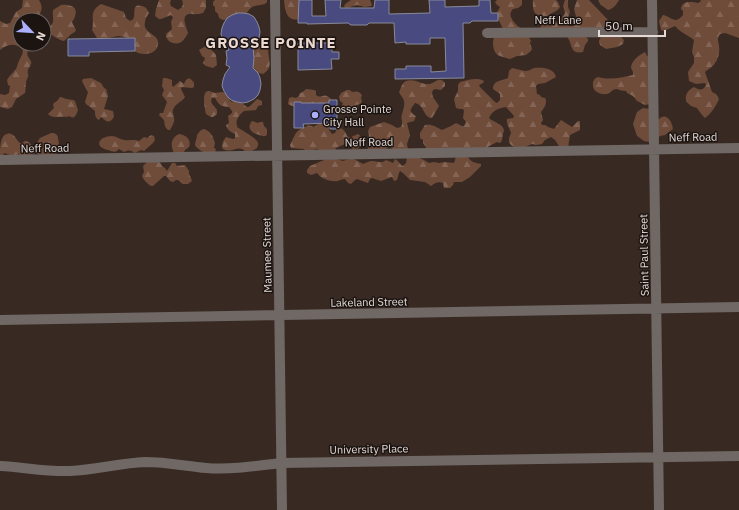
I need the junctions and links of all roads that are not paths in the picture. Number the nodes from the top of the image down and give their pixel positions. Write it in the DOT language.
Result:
graph roads {
  1 [pos="275,0"];
  2 [pos="652,0"];
  3 [pos="653,32"];
  4 [pos="487,33"];
  5 [pos="739,148"];
  6 [pos="654,149"];
  7 [pos="277,156"];
  8 [pos="0,160"];
  9 [pos="739,308"];
  10 [pos="656,309"];
  11 [pos="279,315"];
  12 [pos="0,320"];
  13 [pos="739,456"];
  14 [pos="659,457"];
  15 [pos="281,463"];
  16 [pos="0,466"];
  17 [pos="282,510"];
  18 [pos="659,510"];
  1 -- 7 [label="street, Maumee Street"];
  2 -- 3 [label="street, Saint Paul Street"];
  3 -- 4 [label="street, Neff Lane"];
  3 -- 6 [label="street, Saint Paul Street"];
  5 -- 6 [label="street, Neff Road"];
  6 -- 7 [label="street, Neff Road"];
  6 -- 10 [label="street, Saint Paul Street"];
  7 -- 8 [label="street, Neff Road"];
  7 -- 11 [label="street, Maumee Street"];
  9 -- 10 [label="street, Lakeland Street"];
  10 -- 11 [label="street, Lakeland Street"];
  10 -- 14 [label="street, Saint Paul Street"];
  11 -- 12 [label="street, Lakeland Street"];
  11 -- 15 [label="street, Maumee Street"];
  13 -- 14 [label="street, University Place"];
  14 -- 15 [label="street, University Place"];
  14 -- 18 [label="street, Saint Paul Street"];
  15 -- 16 [label="street, University Place"];
  15 -- 17 [label="street, Maumee Street"];
}
